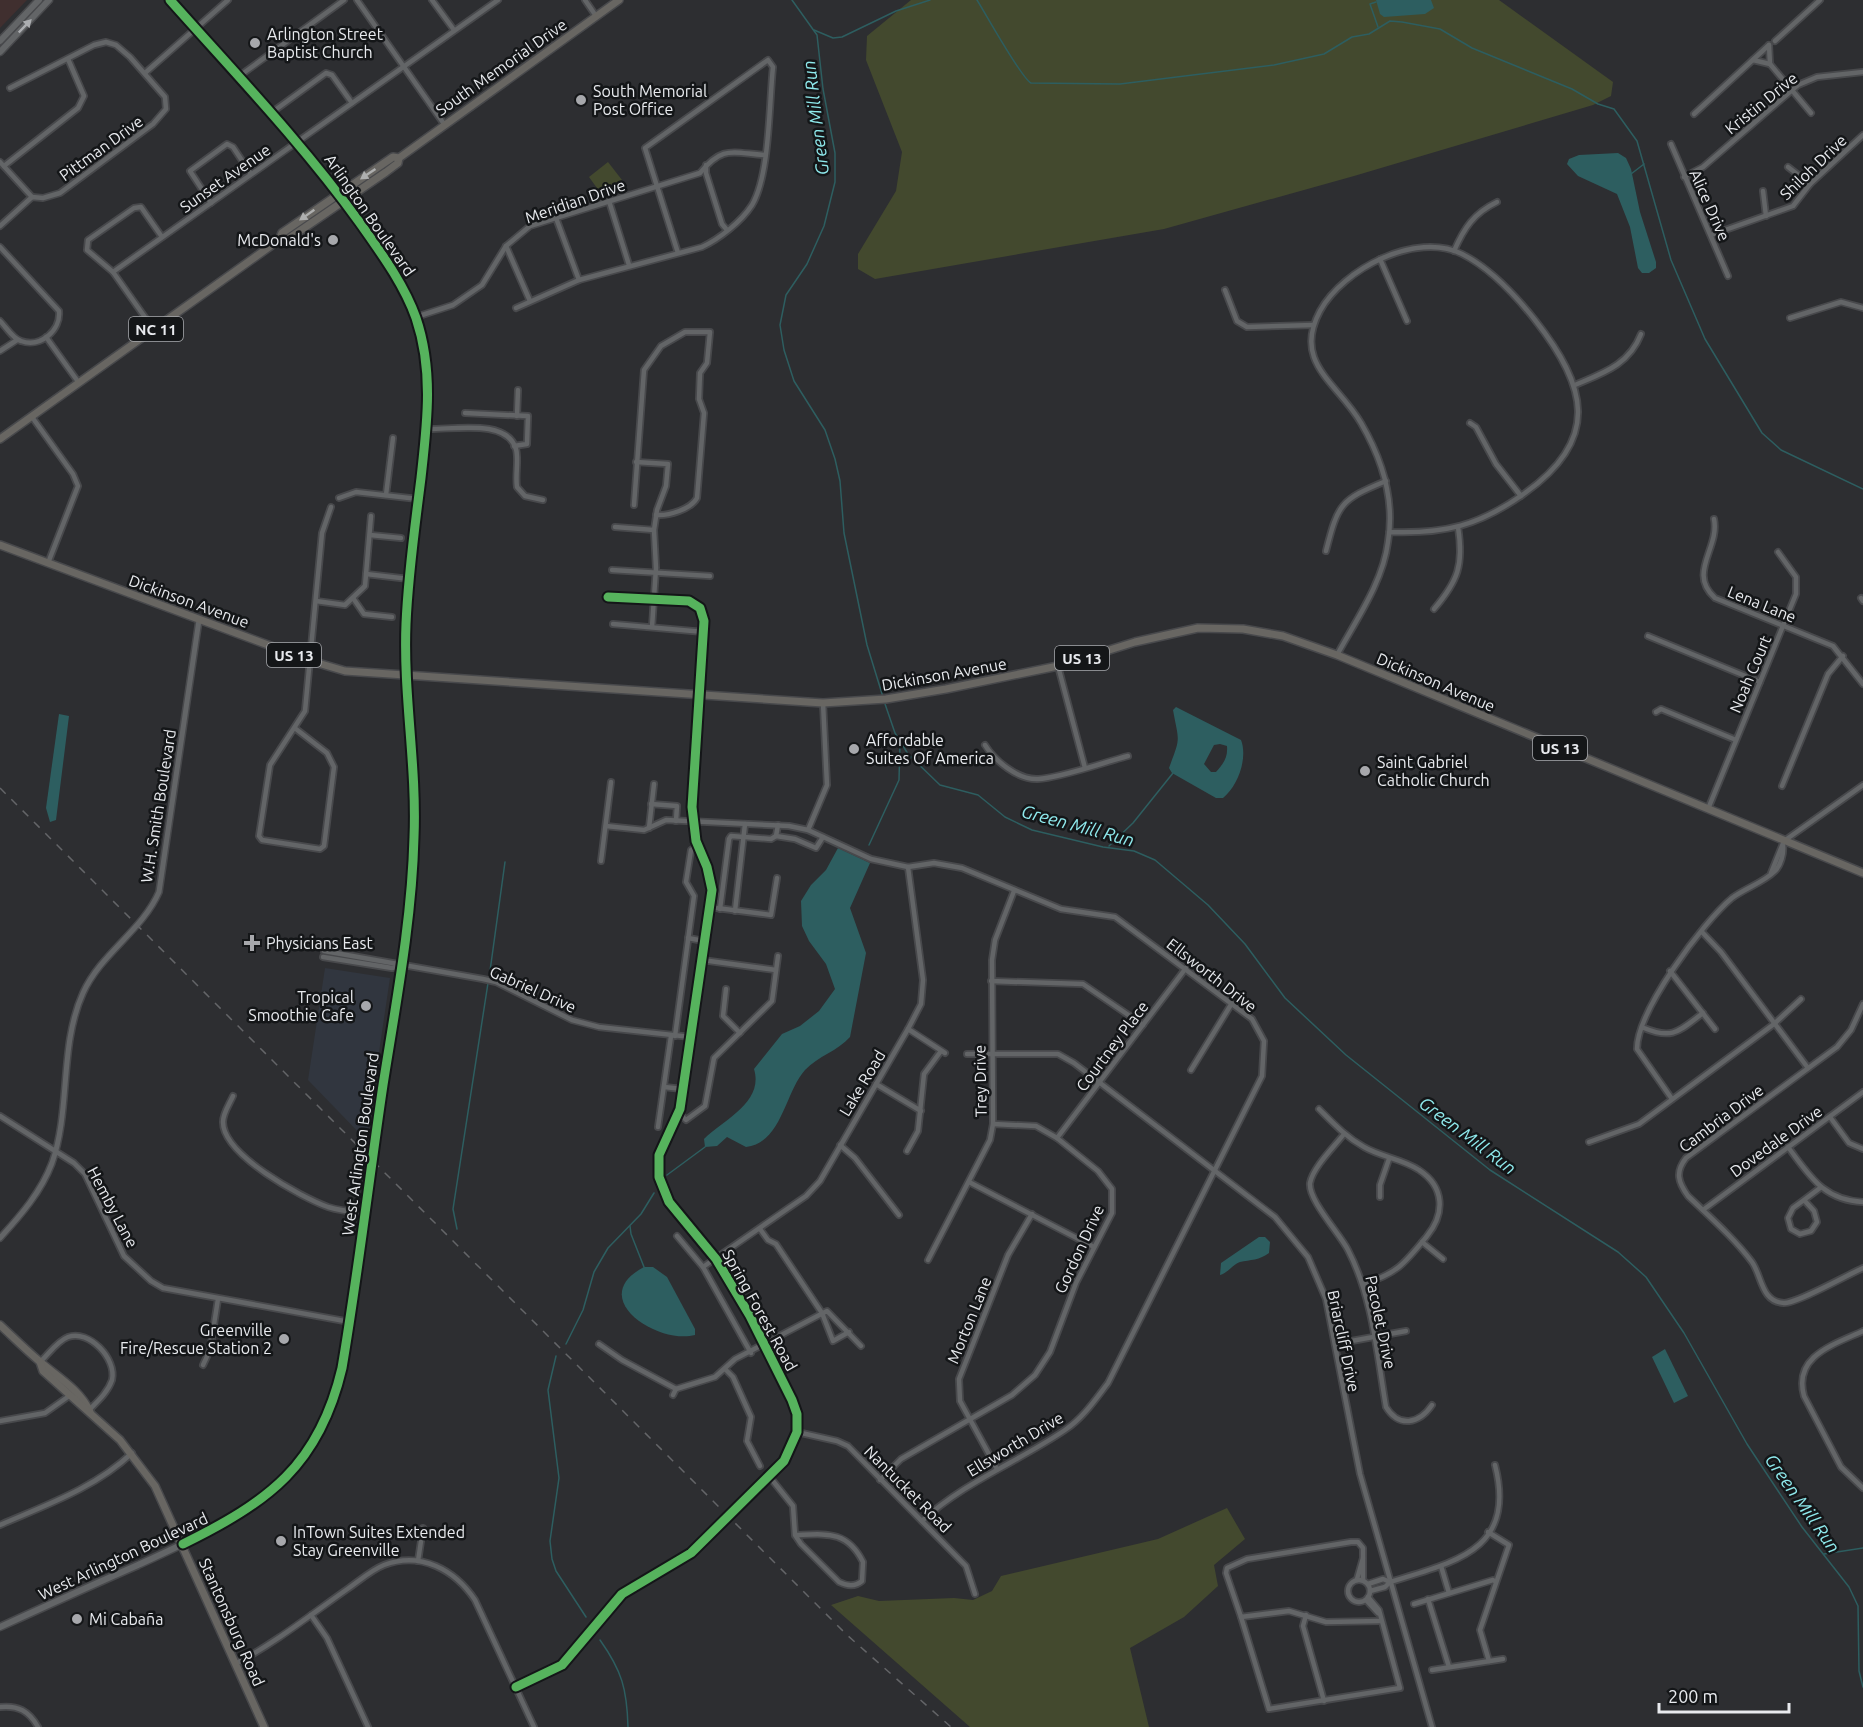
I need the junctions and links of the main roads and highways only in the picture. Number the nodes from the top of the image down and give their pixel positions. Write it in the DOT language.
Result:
graph roads {
  1 [pos="39,0"];
  2 [pos="49,0"];
  3 [pos="170,0"];
  4 [pos="619,0"];
  5 [pos="0,41"];
  6 [pos="0,52"];
  7 [pos="399,158"];
  8 [pos="339,194"];
  9 [pos="344,201"];
  10 [pos="279,240"];
  11 [pos="0,439"];
  12 [pos="0,545"];
  13 [pos="406,676"];
  14 [pos="1863,873"];
  15 [pos="0,1325"];
  16 [pos="40,1362"];
  17 [pos="90,1411"];
  18 [pos="183,1545"];
  19 [pos="0,1627"];
  20 [pos="264,1727"];
  1 -- 5 [label="main road"];
  6 -- 2 [label="main road, one-way"];
  3 -- 8 [label="main road, Arlington Boulevard"];
  4 -- 7 [label="main road, South Memorial Drive / NC 11"];
  7 -- 8 [label="main road, South Memorial Drive / NC 11, one-way"];
  7 -- 9 [label="main road, South Memorial Drive / NC 11"];
  8 -- 9 [label="main road, Arlington Boulevard"];
  8 -- 10 [label="main road, South Memorial Drive / NC 11, one-way"];
  9 -- 10 [label="main road, South Memorial Drive / NC 11"];
  9 -- 13 [label="main road, Arlington Boulevard"];
  10 -- 11 [label="main road, South Memorial Drive / NC 11"];
  12 -- 13 [label="main road, Dickinson Avenue / US 13"];
  13 -- 14 [label="main road, Dickinson Avenue / US 13"];
  13 -- 18 [label="main road, West Arlington Boulevard"];
  15 -- 16 [label="main road, Stantonsburg Road"];
  16 -- 17 [label="main road, Stantonsburg Road"];
  16 -- 17 [label="main road, Stantonsburg Road"];
  17 -- 18 [label="main road, Stantonsburg Road"];
  18 -- 19 [label="main road, West Arlington Boulevard"];
  18 -- 20 [label="main road, Stantonsburg Road"];
}
